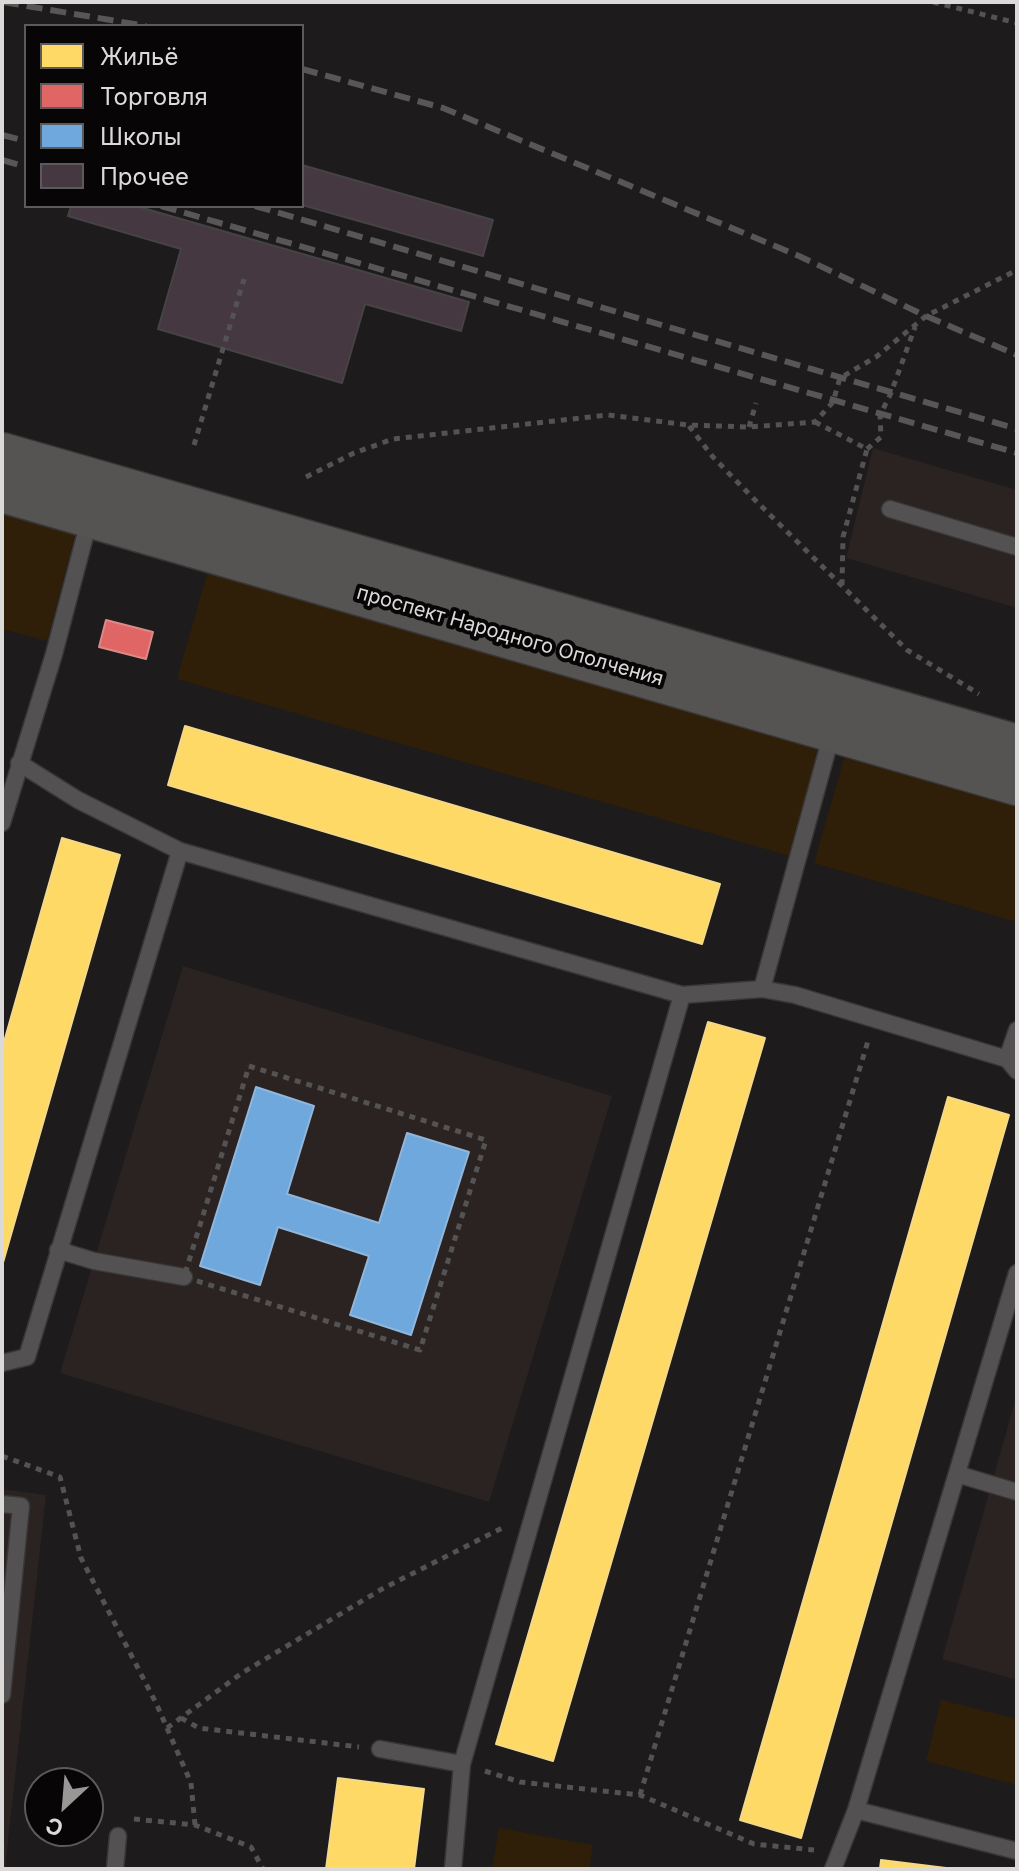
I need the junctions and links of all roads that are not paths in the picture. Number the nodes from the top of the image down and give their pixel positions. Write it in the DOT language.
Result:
graph roads {
  1 [pos="2,455"];
  2 [pos="2,490"];
  3 [pos="890,509"];
  4 [pos="91,515"];
  5 [pos="1017,547"];
  6 [pos="833,729"];
  7 [pos="1017,747"];
  8 [pos="12,774"];
  9 [pos="1017,783"];
  10 [pos="2,823"];
  11 [pos="180,851"];
  12 [pos="762,989"];
  13 [pos="682,995"];
  14 [pos="1017,1030"];
  15 [pos="1012,1065"];
  16 [pos="58,1250"];
  17 [pos="1017,1273"];
  18 [pos="184,1277"];
  19 [pos="2,1363"];
  20 [pos="957,1474"];
  21 [pos="1017,1492"];
  22 [pos="2,1504"];
  23 [pos="2,1695"];
  24 [pos="380,1749"];
  25 [pos="462,1764"];
  26 [pos="856,1810"];
  27 [pos="118,1836"];
  28 [pos="1017,1851"];
  29 [pos="836,1861"];
  30 [pos="115,1869"];
  31 [pos="453,1869"];
  1 -- 7 [label="main road, проспект Народного Ополчения"];
  2 -- 4 [label="main road, проспект Народного Ополчения"];
  3 -- 5 [label="lane"];
  4 -- 6 [label="main road, проспект Народного Ополчения"];
  4 -- 8 [label="lane"];
  6 -- 9 [label="main road, проспект Народного Ополчения"];
  6 -- 12 [label="lane"];
  8 -- 10 [label="lane"];
  8 -- 11 [label="lane"];
  11 -- 13 [label="lane"];
  11 -- 16 [label="lane"];
  12 -- 13 [label="lane"];
  12 -- 15 [label="lane"];
  13 -- 25 [label="lane"];
  14 -- 15 [label="lane"];
  16 -- 18 [label="lane"];
  16 -- 19 [label="lane"];
  17 -- 20 [label="lane"];
  20 -- 21 [label="lane"];
  20 -- 26 [label="lane"];
  22 -- 23 [label="lane"];
  24 -- 25 [label="lane"];
  25 -- 31 [label="lane"];
  26 -- 28 [label="lane"];
  26 -- 29 [label="lane"];
  27 -- 30 [label="lane"];
}
